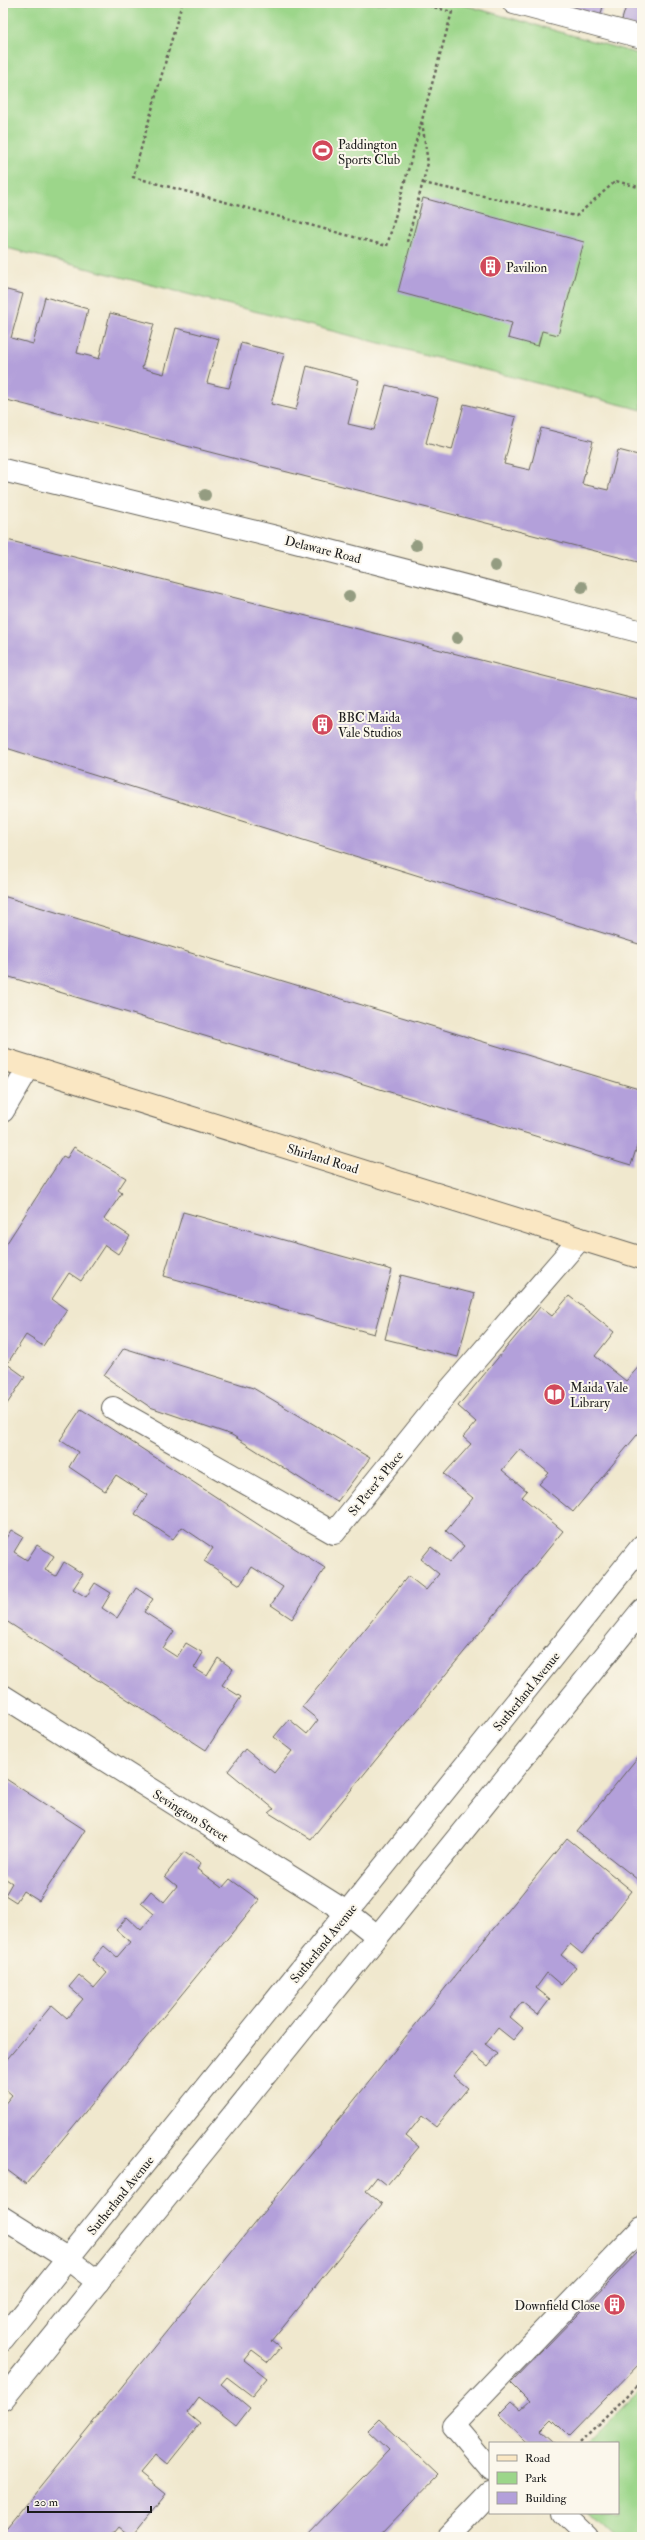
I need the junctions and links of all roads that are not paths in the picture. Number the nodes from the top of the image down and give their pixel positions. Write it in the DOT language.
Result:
graph roads {
  1 [pos="514,3"];
  2 [pos="642,37"];
  3 [pos="3,470"];
  4 [pos="642,632"];
  5 [pos="3,1059"];
  6 [pos="29,1067"];
  7 [pos="3,1111"];
  8 [pos="580,1239"];
  9 [pos="642,1258"];
  10 [pos="113,1408"];
  11 [pos="642,1546"];
  12 [pos="642,1610"];
  13 [pos="3,1696"];
  14 [pos="348,1913"];
  15 [pos="377,1936"];
  16 [pos="3,2218"];
  17 [pos="642,2228"];
  18 [pos="68,2258"];
  19 [pos="98,2282"];
  20 [pos="3,2339"];
  21 [pos="3,2399"];
  22 [pos="489,2468"];
  23 [pos="489,2494"];
  24 [pos="564,2514"];
  25 [pos="448,2537"];
  26 [pos="588,2537"];
  1 -- 2 [label="street"];
  3 -- 4 [label="street, Delaware Road"];
  5 -- 6 [label="main road, Shirland Road"];
  6 -- 7 [label="street"];
  6 -- 8 [label="main road, Shirland Road"];
  8 -- 9 [label="main road, Shirland Road"];
  8 -- 10 [label="street, St Peter's Place"];
  11 -- 14 [label="street, Sutherland Avenue"];
  12 -- 15 [label="street"];
  13 -- 14 [label="street, Sevington Street"];
  14 -- 15 [label="street, Sevington Street"];
  14 -- 18 [label="street, Sutherland Avenue"];
  15 -- 19 [label="street"];
  16 -- 18 [label="street"];
  17 -- 22 [label="street"];
  18 -- 19 [label="street"];
  18 -- 20 [label="street, Sutherland Avenue"];
  19 -- 21 [label="street"];
  23 -- 25 [label="street"];
  24 -- 26 [label="street"];
}
